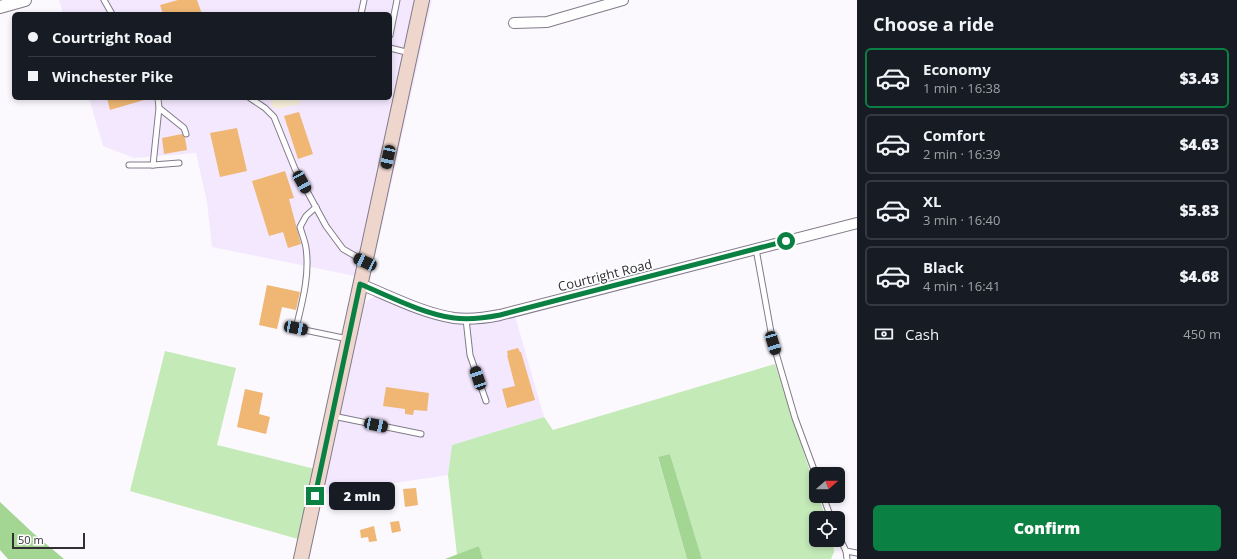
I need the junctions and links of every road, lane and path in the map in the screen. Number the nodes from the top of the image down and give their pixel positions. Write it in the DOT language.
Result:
graph roads {
  1 [pos="25,0"];
  2 [pos="104,0"];
  3 [pos="364,0"];
  4 [pos="397,0"];
  5 [pos="422,0"];
  6 [pos="624,0"];
  7 [pos="611,2"];
  8 [pos="0,7"];
  9 [pos="111,12"];
  10 [pos="361,12"];
  11 [pos="514,23"];
  12 [pos="392,25"];
  13 [pos="392,48"];
  14 [pos="411,53"];
  15 [pos="158,100"];
  16 [pos="253,100"];
  17 [pos="159,108"];
  18 [pos="186,134"];
  19 [pos="179,163"];
  20 [pos="129,165"];
  21 [pos="154,165"];
  22 [pos="316,207"];
  23 [pos="857,223"];
  24 [pos="756,249"];
  25 [pos="365,262"];
  26 [pos="360,284"];
  27 [pos="466,318"];
  28 [pos="290,327"];
  29 [pos="296,328"];
  30 [pos="349,339"];
  31 [pos="486,401"];
  32 [pos="332,416"];
  33 [pos="421,434"];
  34 [pos="813,467"];
  35 [pos="844,547"];
  36 [pos="846,550"];
  37 [pos="857,553"];
  38 [pos="301,559"];
  39 [pos="847,559"];
  1 -- 8 [label="street"];
  2 -- 9 [label="lane"];
  3 -- 10 [label="lane"];
  4 -- 12 [label="lane"];
  5 -- 14 [label="main road"];
  6 -- 7 [label="street"];
  7 -- 11 [label="street"];
  13 -- 14 [label="lane"];
  14 -- 25 [label="main road"];
  15 -- 17 [label="lane"];
  16 -- 22 [label="lane"];
  17 -- 18 [label="lane"];
  17 -- 21 [label="lane"];
  19 -- 21 [label="lane"];
  20 -- 21 [label="lane"];
  22 -- 25 [label="lane"];
  22 -- 29 [label="lane"];
  23 -- 24 [label="street, Courtright Road"];
  24 -- 27 [label="street, Courtright Road"];
  24 -- 34 [label="lane"];
  25 -- 26 [label="main road"];
  26 -- 27 [label="street, Courtright Road"];
  26 -- 30 [label="main road"];
  27 -- 31 [label="lane"];
  28 -- 29 [label="lane"];
  29 -- 30 [label="lane"];
  30 -- 32 [label="main road"];
  32 -- 33 [label="lane"];
  32 -- 38 [label="main road"];
  35 -- 36 [label="lane"];
  36 -- 37 [label="lane"];
  36 -- 39 [label="lane"];
}
